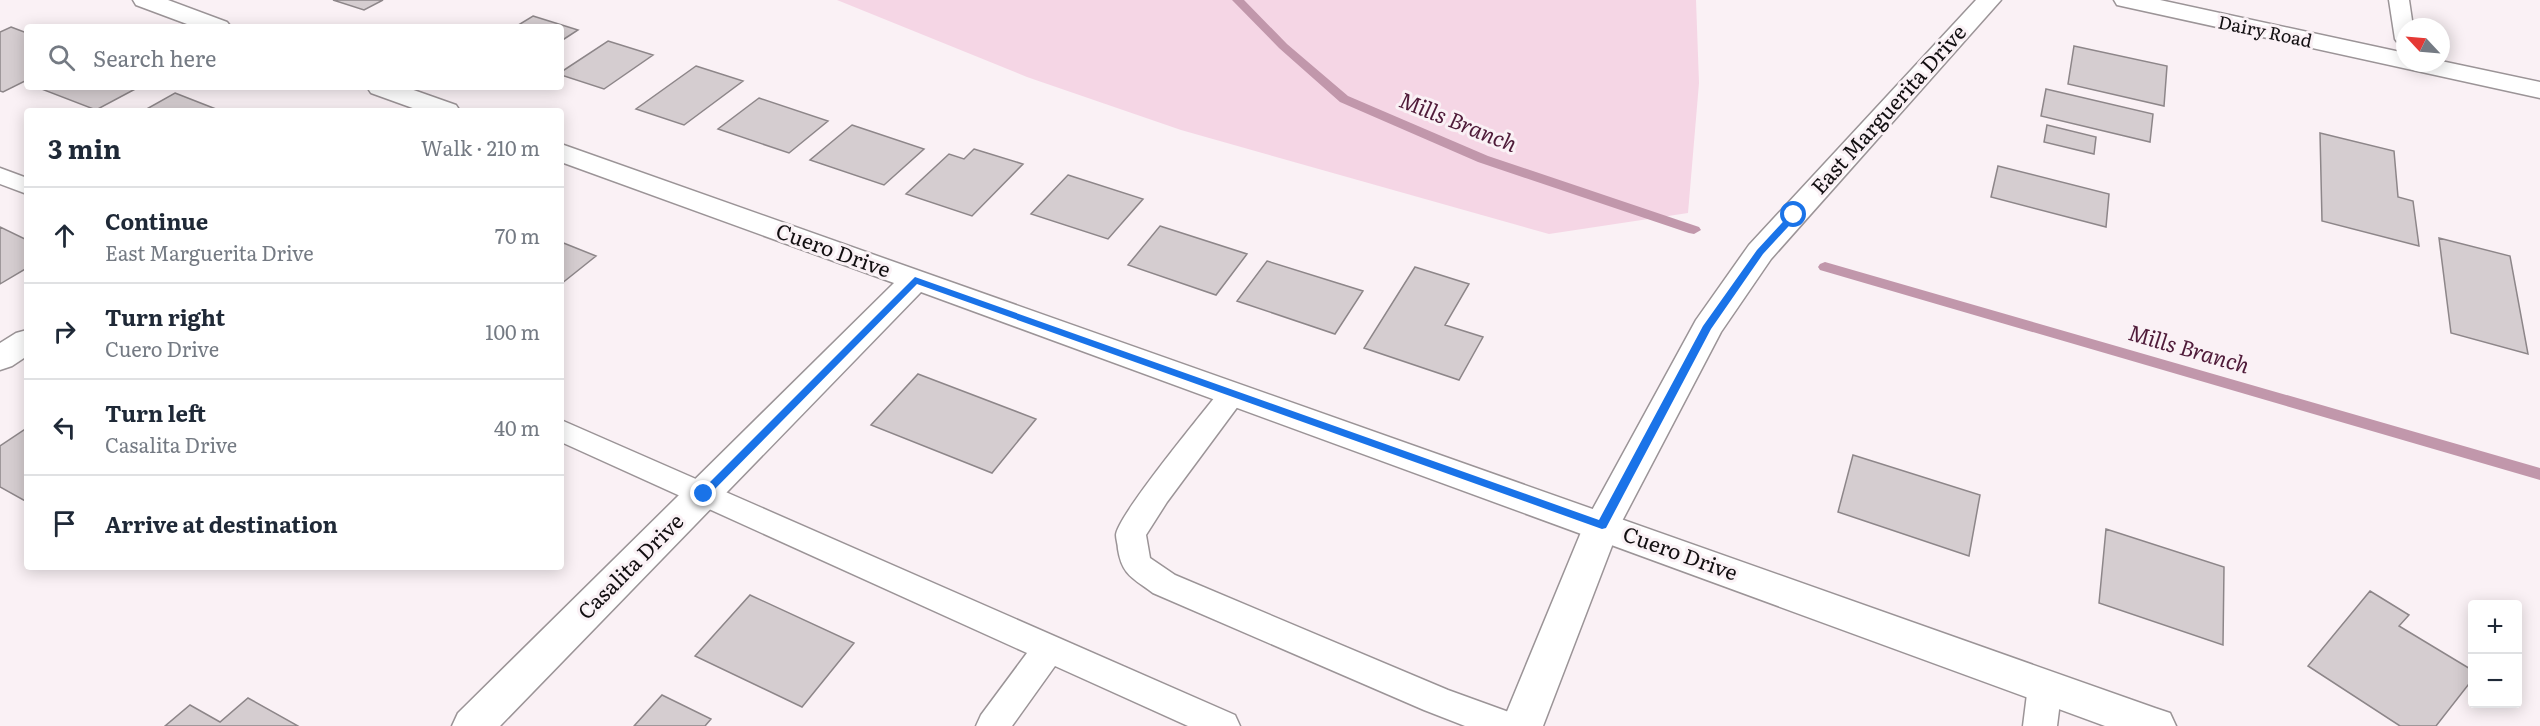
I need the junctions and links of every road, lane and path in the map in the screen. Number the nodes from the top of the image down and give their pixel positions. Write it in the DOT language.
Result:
graph roads {
  1 [pos="146,0"];
  2 [pos="1989,0"];
  3 [pos="2126,0"];
  4 [pos="2398,0"];
  5 [pos="2401,18"];
  6 [pos="210,24"];
  7 [pos="2396,59"];
  8 [pos="2450,71"];
  9 [pos="384,90"];
  10 [pos="2540,90"];
  11 [pos="402,105"];
  12 [pos="424,108"];
  13 [pos="564,154"];
  14 [pos="0,175"];
  15 [pos="24,186"];
  16 [pos="915,280"];
  17 [pos="24,343"];
  18 [pos="0,358"];
  19 [pos="1233,394"];
  20 [pos="564,431"];
  21 [pos="704,494"];
  22 [pos="1602,525"];
  23 [pos="1049,648"];
  24 [pos="2045,686"];
  25 [pos="473,726"];
  26 [pos="993,726"];
  27 [pos="1223,726"];
  28 [pos="1505,726"];
  29 [pos="1522,726"];
  30 [pos="2040,726"];
  31 [pos="2155,726"];
  1 -- 6 [label="street"];
  2 -- 22 [label="street, East Marguerita Drive"];
  3 -- 7 [label="street, Dairy Road"];
  4 -- 5 [label="lane"];
  8 -- 10 [label="street"];
  9 -- 11 [label="street"];
  11 -- 12 [label="street"];
  13 -- 16 [label="street, Cuero Drive"];
  14 -- 15 [label="lane"];
  16 -- 19 [label="street, Cuero Drive"];
  16 -- 21 [label="street, Casalita Drive"];
  17 -- 18 [label="street"];
  19 -- 22 [label="street, Cuero Drive"];
  19 -- 28 [label="lane"];
  20 -- 21 [label="lane"];
  21 -- 23 [label="lane"];
  21 -- 25 [label="street, Casalita Drive"];
  22 -- 24 [label="street, Cuero Drive"];
  22 -- 29 [label="street, East Marguerita Drive"];
  23 -- 26 [label="lane"];
  23 -- 27 [label="lane"];
  24 -- 30 [label="lane"];
  24 -- 31 [label="street, Cuero Drive"];
}
